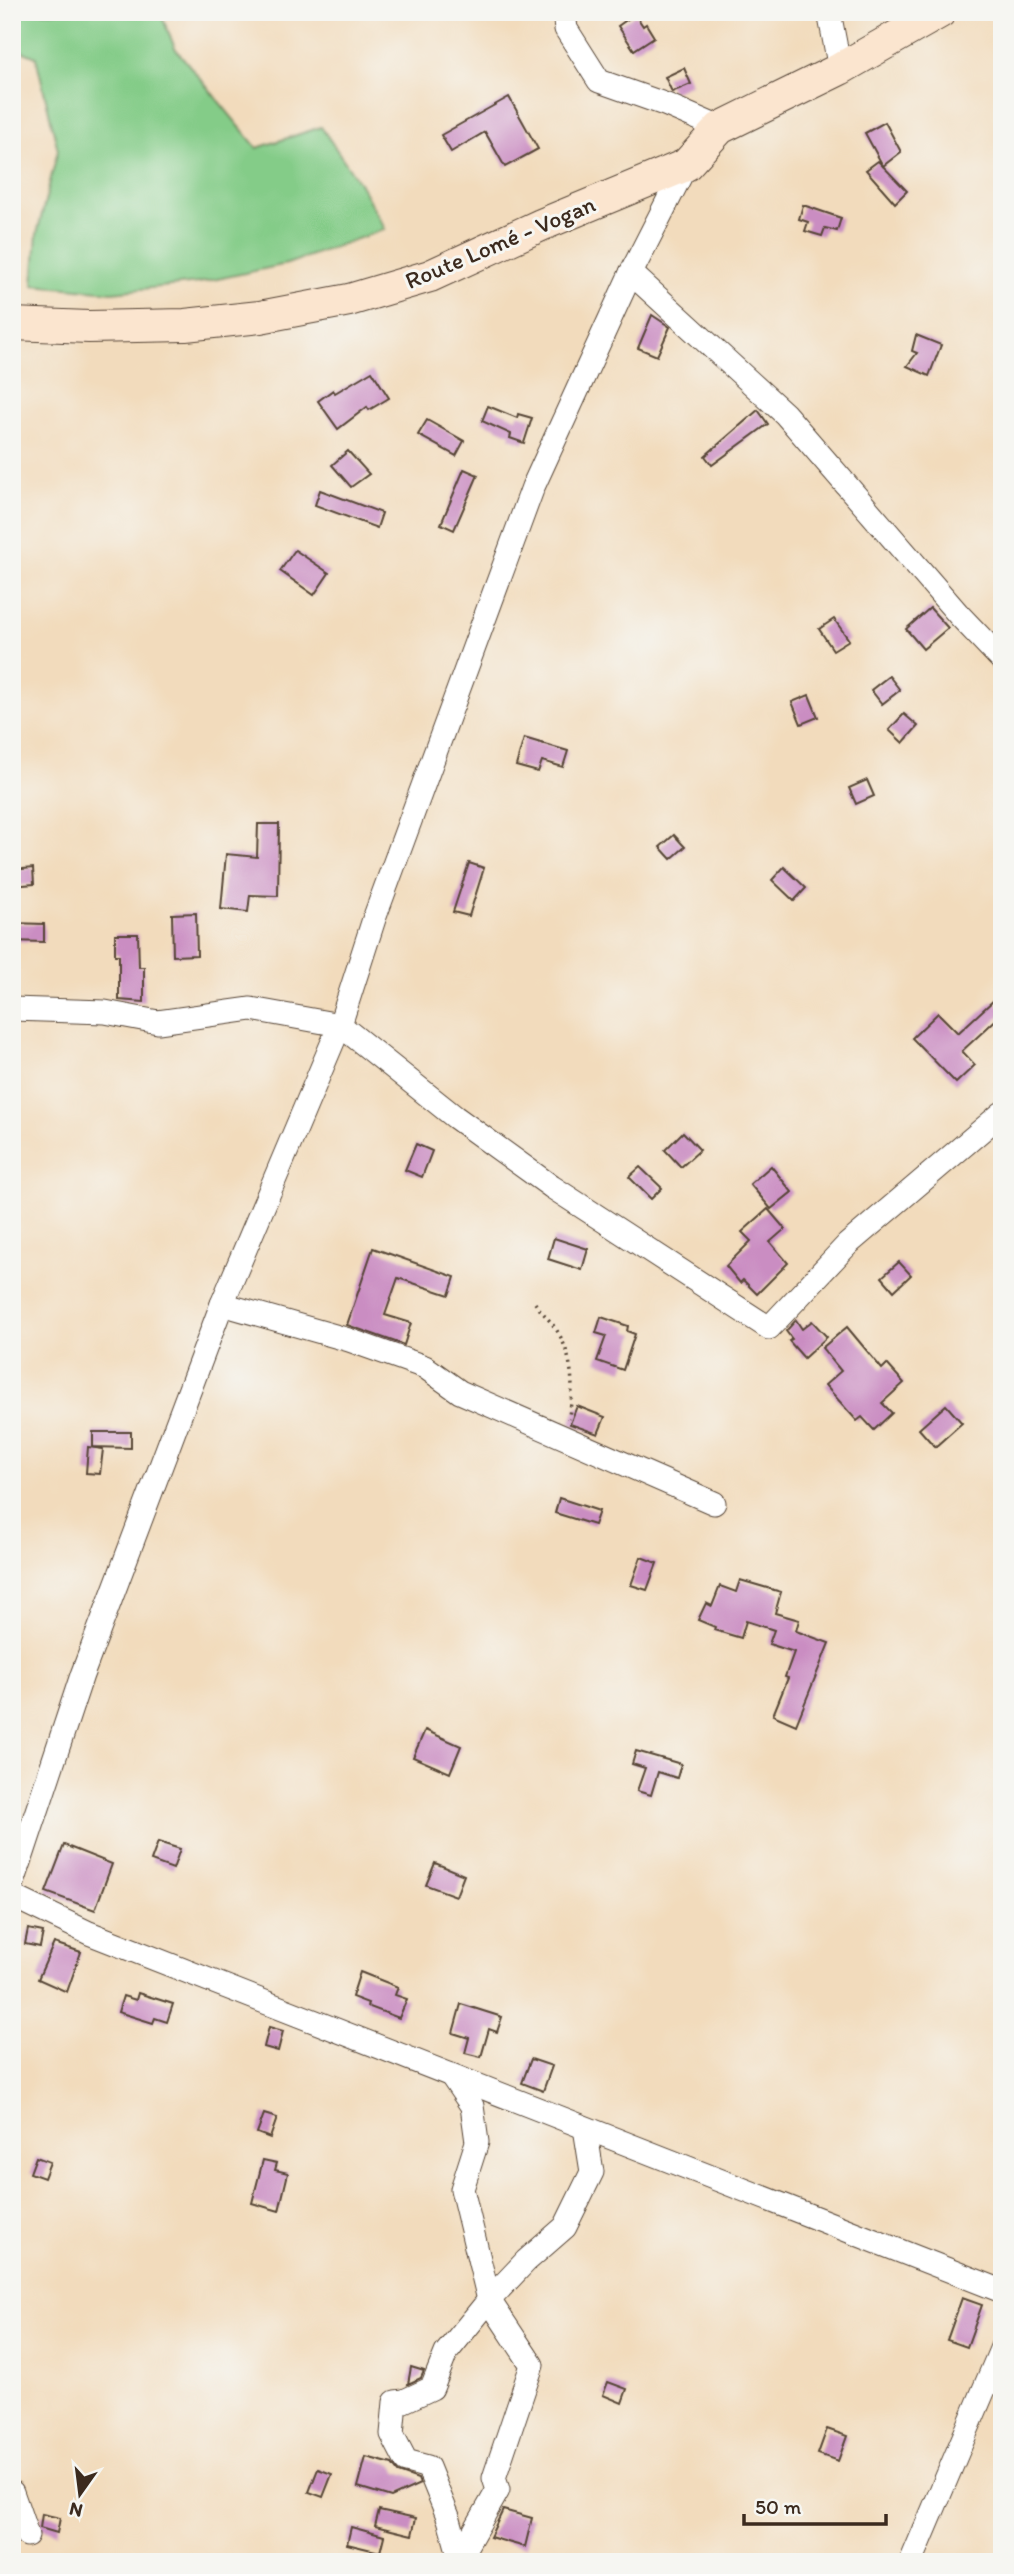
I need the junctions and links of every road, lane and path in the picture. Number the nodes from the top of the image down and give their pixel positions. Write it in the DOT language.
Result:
graph roads {
  1 [pos="564,12"];
  2 [pos="829,12"];
  3 [pos="940,12"];
  4 [pos="840,69"];
  5 [pos="720,128"];
  6 [pos="686,165"];
  7 [pos="631,273"];
  8 [pos="12,324"];
  9 [pos="1002,660"];
  10 [pos="12,1009"];
  11 [pos="340,1025"];
  12 [pos="1002,1113"];
  13 [pos="222,1304"];
  14 [pos="535,1304"];
  15 [pos="582,1445"];
  16 [pos="714,1503"];
  17 [pos="12,1886"];
  18 [pos="12,1896"];
  19 [pos="451,2076"];
  20 [pos="585,2128"];
  21 [pos="1002,2291"];
  22 [pos="489,2300"];
  23 [pos="1002,2347"];
  24 [pos="12,2492"];
  25 [pos="27,2535"];
  26 [pos="458,2560"];
  27 [pos="911,2562"];
  1 -- 5 [label="street"];
  2 -- 4 [label="street"];
  3 -- 4 [label="main road, Route Lomé - Vogan"];
  4 -- 5 [label="main road, Route Lomé - Vogan"];
  5 -- 6 [label="main road, Route Lomé - Vogan"];
  6 -- 7 [label="street"];
  6 -- 8 [label="main road, Route Lomé - Vogan"];
  7 -- 9 [label="street"];
  7 -- 11 [label="street"];
  10 -- 11 [label="street"];
  11 -- 12 [label="street"];
  11 -- 13 [label="street"];
  13 -- 15 [label="street"];
  13 -- 17 [label="street"];
  14 -- 15 [label="path"];
  15 -- 16 [label="street"];
  18 -- 19 [label="street"];
  19 -- 20 [label="street"];
  19 -- 22 [label="street"];
  20 -- 21 [label="street"];
  20 -- 22 [label="street"];
  22 -- 26 [label="street"];
  22 -- 26 [label="street"];
  23 -- 27 [label="street"];
  24 -- 25 [label="street"];
}
